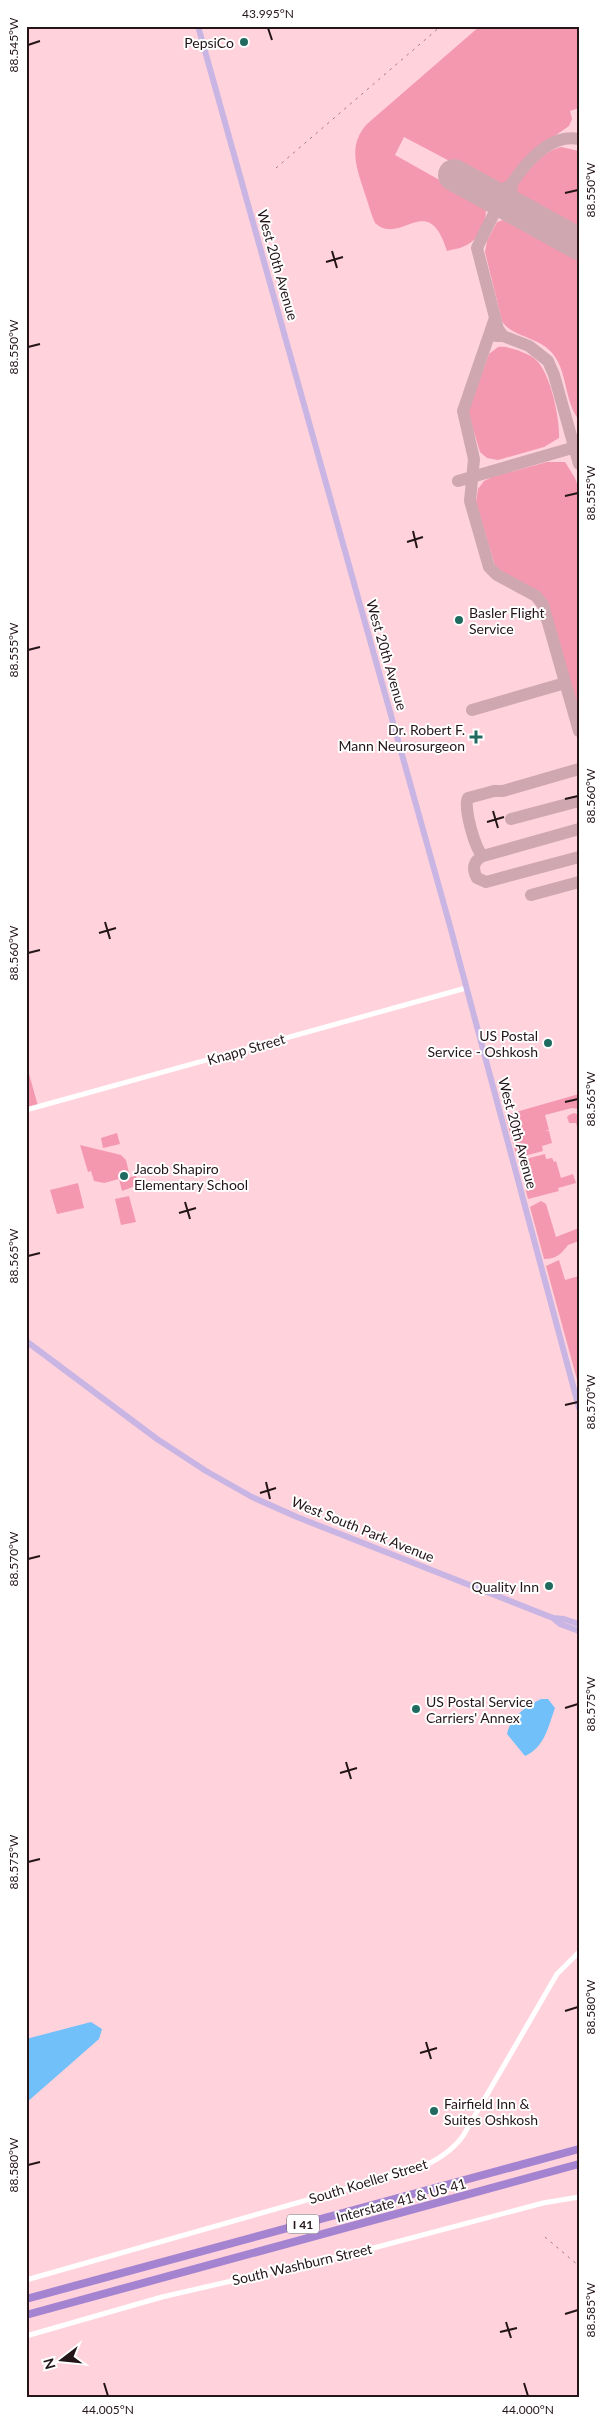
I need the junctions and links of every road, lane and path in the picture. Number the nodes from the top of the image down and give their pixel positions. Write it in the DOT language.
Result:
graph roads {
  1 [pos="198,26"];
  2 [pos="466,988"];
  3 [pos="26,1110"];
  4 [pos="26,1342"];
  5 [pos="579,1408"];
  6 [pos="553,1618"];
  7 [pos="579,1624"];
  8 [pos="579,1632"];
  9 [pos="579,1952"];
  10 [pos="579,2149"];
  11 [pos="579,2164"];
  12 [pos="579,2197"];
  13 [pos="26,2280"];
  14 [pos="26,2300"];
  15 [pos="26,2315"];
  16 [pos="26,2336"];
  1 -- 2 [label="main road, West 20th Avenue"];
  2 -- 3 [label="street, Knapp Street"];
  2 -- 5 [label="main road, West 20th Avenue"];
  4 -- 6 [label="main road, West South Park Avenue"];
  6 -- 7 [label="main road, West South Park Avenue"];
  6 -- 8 [label="main road, West South Park Avenue"];
  9 -- 13 [label="street, South Koeller Street"];
  10 -- 14 [label="highway, I 41"];
  11 -- 15 [label="highway, Interstate 41 & US 41 / I 41"];
  12 -- 16 [label="street, South Washburn Street"];
}
